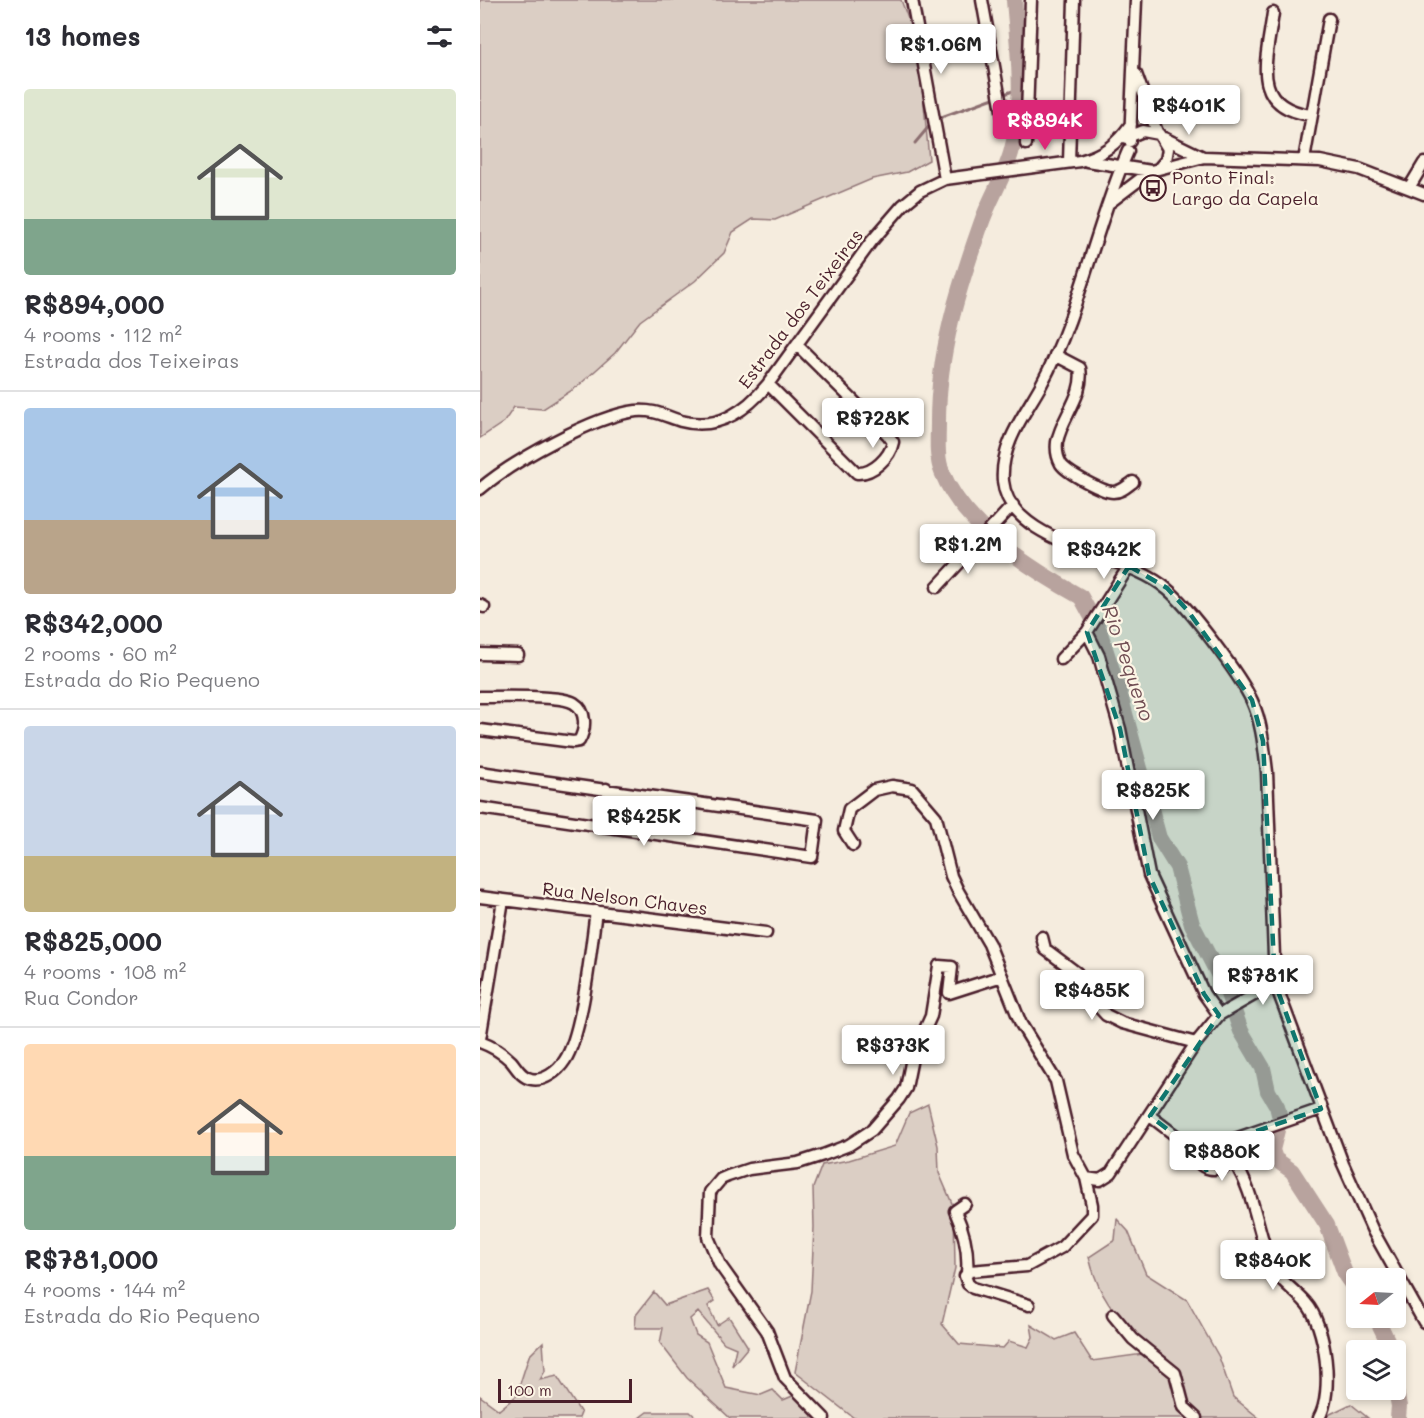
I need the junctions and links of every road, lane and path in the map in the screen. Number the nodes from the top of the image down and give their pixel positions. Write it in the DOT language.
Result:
graph roads {
  1 [pos="912,0"];
  2 [pos="981,0"];
  3 [pos="1031,0"];
  4 [pos="1074,0"];
  5 [pos="1136,0"];
  6 [pos="1273,13"];
  7 [pos="1329,19"];
  8 [pos="1134,68"];
  9 [pos="1310,115"];
  10 [pos="1003,116"];
  11 [pos="1160,135"];
  12 [pos="1129,138"];
  13 [pos="1026,144"];
  14 [pos="1204,157"];
  15 [pos="1304,160"];
  16 [pos="1075,162"];
  17 [pos="1100,162"];
  18 [pos="1424,164"];
  19 [pos="1122,165"];
  20 [pos="1138,168"];
  21 [pos="1154,170"];
  22 [pos="945,179"];
  23 [pos="1409,188"];
  24 [pos="1112,189"];
  25 [pos="1424,194"];
  26 [pos="1107,206"];
  27 [pos="797,345"];
  28 [pos="1055,355"];
  29 [pos="768,384"];
  30 [pos="1133,482"];
  31 [pos="480,489"];
  32 [pos="1013,505"];
  33 [pos="1129,567"];
  34 [pos="937,586"];
  35 [pos="1089,630"];
  36 [pos="480,654"];
  37 [pos="518,655"];
  38 [pos="1061,659"];
  39 [pos="480,697"];
  40 [pos="480,730"];
  41 [pos="480,772"];
  42 [pos="606,789"];
  43 [pos="480,808"];
  44 [pos="600,826"];
  45 [pos="853,845"];
  46 [pos="480,897"];
  47 [pos="503,900"];
  48 [pos="596,911"];
  49 [pos="766,933"];
  50 [pos="1042,937"];
  51 [pos="1002,976"];
  52 [pos="1275,983"];
  53 [pos="1222,1013"];
  54 [pos="480,1040"];
  55 [pos="1196,1043"];
  56 [pos="1321,1109"];
  57 [pos="1150,1116"];
  58 [pos="1245,1136"];
  59 [pos="1192,1148"];
  60 [pos="1234,1162"];
  61 [pos="1086,1178"];
  62 [pos="965,1204"];
  63 [pos="967,1273"];
  64 [pos="1029,1305"];
  65 [pos="1113,1315"];
  66 [pos="1424,1322"];
  67 [pos="824,1418"];
  68 [pos="1196,1418"];
  69 [pos="1319,1418"];
  1 -- 22 [label="street"];
  2 -- 10 [label="street"];
  3 -- 13 [label="street"];
  4 -- 16 [label="street"];
  5 -- 8 [label="street"];
  6 -- 9 [label="street"];
  7 -- 9 [label="street"];
  8 -- 11 [label="street"];
  8 -- 12 [label="street"];
  9 -- 15 [label="street"];
  11 -- 12 [label="street"];
  11 -- 14 [label="street"];
  11 -- 21 [label="street"];
  12 -- 16 [label="street, Estrada dos Teixeiras"];
  12 -- 19 [label="street"];
  12 -- 20 [label="street"];
  14 -- 15 [label="street"];
  14 -- 21 [label="street"];
  15 -- 23 [label="street"];
  16 -- 17 [label="street, Estrada dos Teixeiras"];
  16 -- 22 [label="street, Estrada dos Teixeiras"];
  17 -- 19 [label="street, Estrada dos Teixeiras"];
  17 -- 24 [label="street"];
  18 -- 23 [label="street"];
  19 -- 20 [label="street, Estrada dos Teixeiras"];
  19 -- 24 [label="street"];
  20 -- 21 [label="street"];
  21 -- 26 [label="street"];
  22 -- 27 [label="street, Estrada dos Teixeiras"];
  23 -- 25 [label="street"];
  24 -- 26 [label="street"];
  26 -- 28 [label="street"];
  27 -- 29 [label="street, Estrada dos Teixeiras"];
  27 -- 29 [label="street"];
  28 -- 30 [label="street"];
  28 -- 32 [label="street"];
  29 -- 31 [label="street, Estrada dos Teixeiras"];
  32 -- 33 [label="street"];
  32 -- 34 [label="street"];
  33 -- 35 [label="street"];
  33 -- 52 [label="street"];
  35 -- 38 [label="street"];
  35 -- 53 [label="street"];
  36 -- 37 [label="street"];
  39 -- 40 [label="street"];
  41 -- 42 [label="street"];
  42 -- 44 [label="street"];
  42 -- 44 [label="street"];
  43 -- 44 [label="street"];
  45 -- 51 [label="street"];
  46 -- 47 [label="street, Rua Nelson Chaves"];
  47 -- 48 [label="street, Rua Nelson Chaves"];
  47 -- 54 [label="street"];
  48 -- 49 [label="street, Rua Nelson Chaves"];
  48 -- 54 [label="street"];
  50 -- 55 [label="street"];
  51 -- 61 [label="street"];
  51 -- 67 [label="street"];
  52 -- 53 [label="street"];
  52 -- 56 [label="street"];
  53 -- 55 [label="street"];
  55 -- 57 [label="street"];
  56 -- 58 [label="street"];
  56 -- 66 [label="street"];
  57 -- 59 [label="street"];
  57 -- 61 [label="street"];
  58 -- 59 [label="street"];
  58 -- 60 [label="street"];
  59 -- 60 [label="street"];
  60 -- 69 [label="street"];
  61 -- 63 [label="street"];
  62 -- 63 [label="street"];
  63 -- 64 [label="street"];
  65 -- 68 [label="street"];
}
